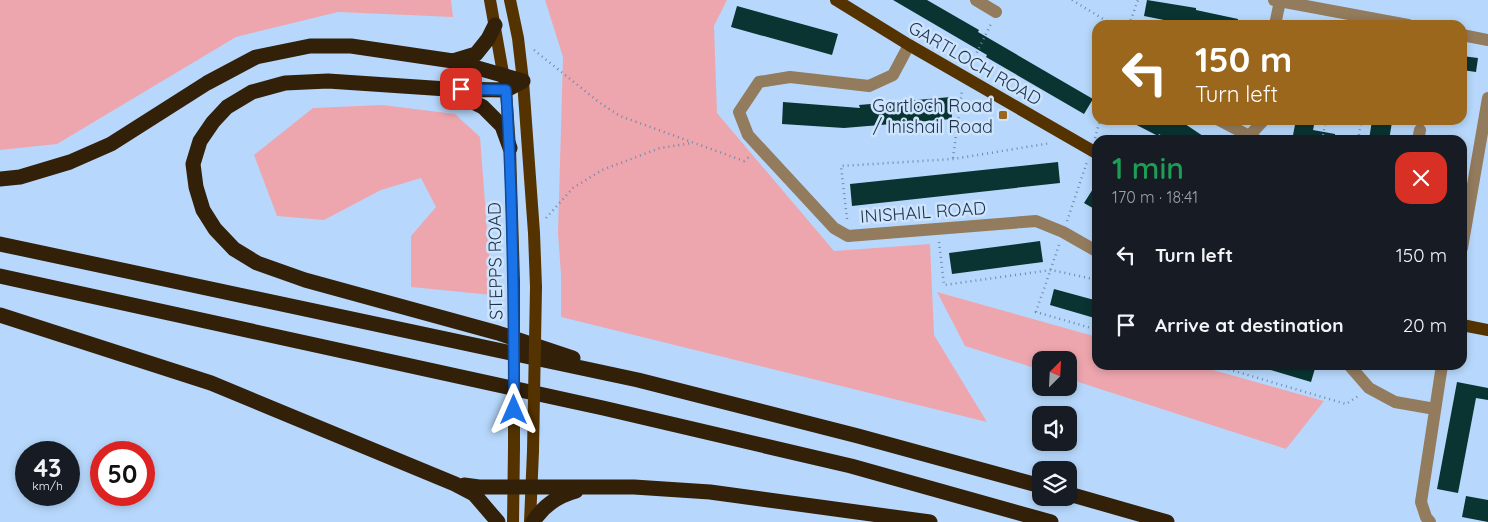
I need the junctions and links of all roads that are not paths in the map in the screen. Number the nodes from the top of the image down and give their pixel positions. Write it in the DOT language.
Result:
graph roads {
  1 [pos="490,0"];
  2 [pos="510,0"];
  3 [pos="836,0"];
  4 [pos="976,0"];
  5 [pos="1277,1"];
  6 [pos="996,12"];
  7 [pos="1276,20"];
  8 [pos="1381,20"];
  9 [pos="495,25"];
  10 [pos="1467,36"];
  11 [pos="1488,40"];
  12 [pos="909,45"];
  13 [pos="453,61"];
  14 [pos="504,74"];
  15 [pos="523,81"];
  16 [pos="447,89"];
  17 [pos="506,90"];
  18 [pos="1488,103"];
  19 [pos="1228,125"];
  20 [pos="1247,135"];
  21 [pos="510,148"];
  22 [pos="1092,151"];
  23 [pos="0,179"];
  24 [pos="1467,201"];
  25 [pos="0,244"];
  26 [pos="1092,249"];
  27 [pos="0,276"];
  28 [pos="0,315"];
  29 [pos="1467,325"];
  30 [pos="1488,330"];
  31 [pos="1353,370"];
  32 [pos="1441,370"];
  33 [pos="638,380"];
  34 [pos="1435,410"];
  35 [pos="455,484"];
  36 [pos="1032,484"];
  37 [pos="514,487"];
  38 [pos="532,487"];
  39 [pos="594,487"];
  40 [pos="1077,496"];
  41 [pos="498,522"];
  42 [pos="513,522"];
  43 [pos="531,522"];
  44 [pos="930,522"];
  45 [pos="1051,522"];
  46 [pos="1167,522"];
  47 [pos="1430,522"];
  1 -- 9 [label="main road, STEPPS ROAD"];
  2 -- 15 [label="main road"];
  3 -- 12 [label="main road, GARTLOCH ROAD"];
  4 -- 6 [label="street"];
  5 -- 7 [label="street"];
  5 -- 8 [label="street"];
  9 -- 13 [label="highway"];
  9 -- 14 [label="main road, STEPPS ROAD"];
  10 -- 11 [label="street"];
  12 -- 22 [label="main road, GARTLOCH ROAD"];
  12 -- 26 [label="street, INISHAIL ROAD"];
  13 -- 14 [label="highway"];
  13 -- 23 [label="highway"];
  14 -- 15 [label="highway"];
  14 -- 17 [label="main road, STEPPS ROAD"];
  15 -- 17 [label="highway"];
  15 -- 38 [label="main road, bridge"];
  16 -- 17 [label="highway"];
  16 -- 21 [label="highway"];
  16 -- 33 [label="highway"];
  17 -- 21 [label="main road, STEPPS ROAD"];
  18 -- 24 [label="street"];
  19 -- 20 [label="street"];
  21 -- 37 [label="main road, STEPPS ROAD, bridge"];
  25 -- 33 [label="highway"];
  27 -- 45 [label="highway"];
  28 -- 35 [label="highway"];
  29 -- 30 [label="main road"];
  31 -- 34 [label="street"];
  32 -- 34 [label="street"];
  33 -- 36 [label="highway"];
  34 -- 47 [label="street"];
  35 -- 37 [label="highway"];
  35 -- 41 [label="highway"];
  37 -- 38 [label="highway"];
  37 -- 42 [label="main road, STEPPS ROAD"];
  38 -- 39 [label="highway"];
  38 -- 43 [label="main road"];
  39 -- 43 [label="highway"];
  39 -- 44 [label="highway"];
  40 -- 46 [label="highway"];
}
